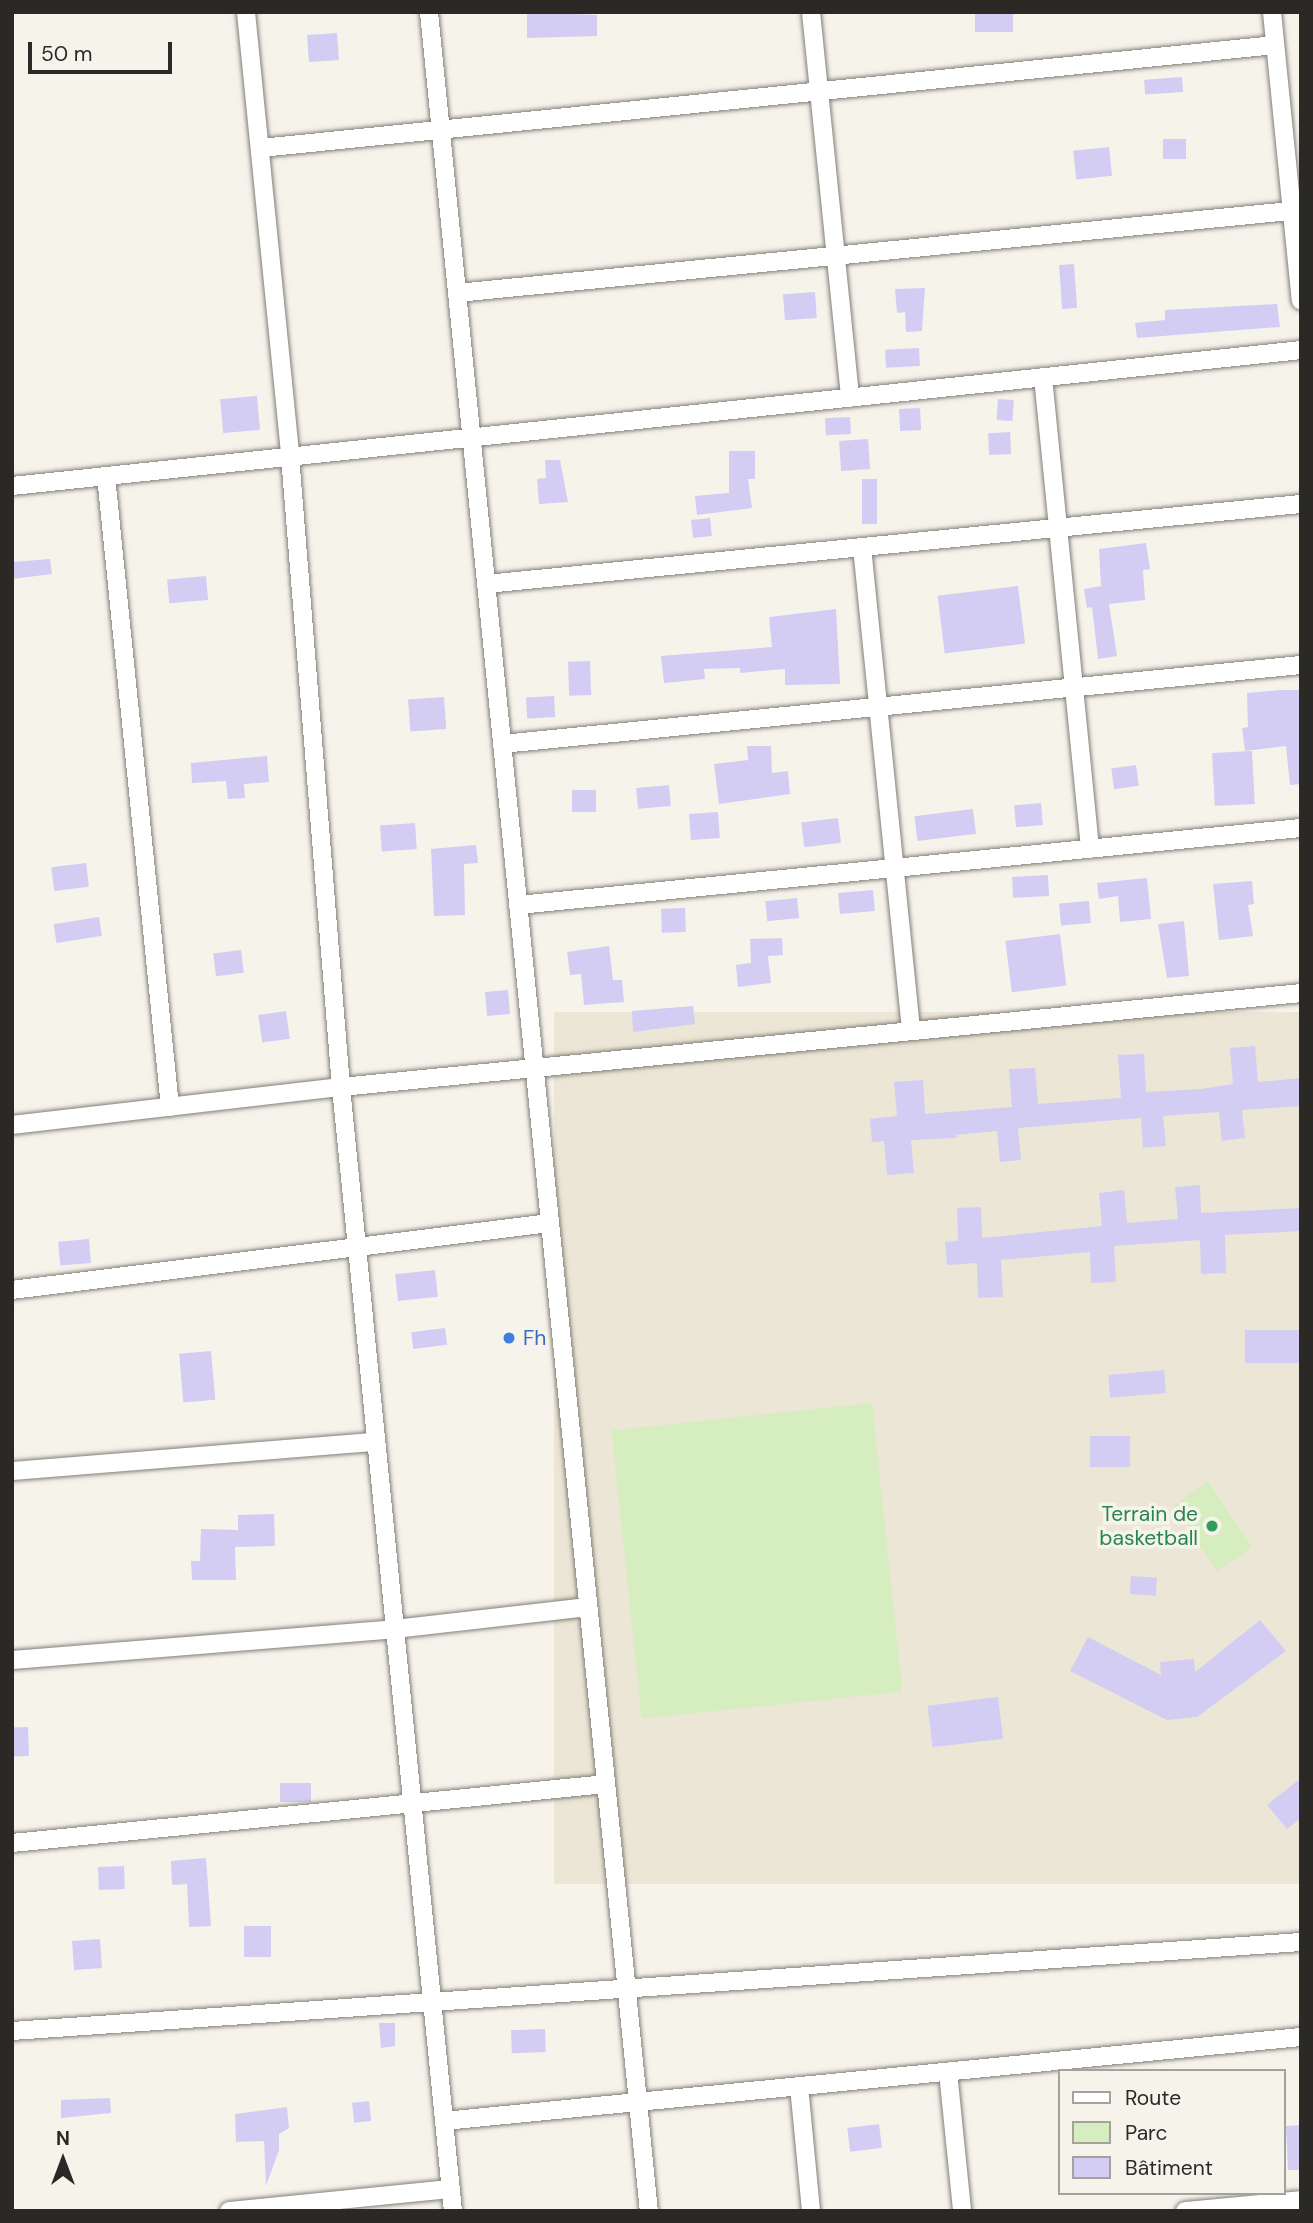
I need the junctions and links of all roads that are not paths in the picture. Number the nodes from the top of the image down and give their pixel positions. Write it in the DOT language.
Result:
graph roads {
  1 [pos="246,12"];
  2 [pos="429,12"];
  3 [pos="811,12"];
  4 [pos="1272,12"];
  5 [pos="1275,45"];
  6 [pos="819,90"];
  7 [pos="441,127"];
  8 [pos="261,148"];
  9 [pos="1296,210"];
  10 [pos="835,255"];
  11 [pos="457,293"];
  12 [pos="1301,302"];
  13 [pos="1301,350"];
  14 [pos="1043,377"];
  15 [pos="850,397"];
  16 [pos="472,437"];
  17 [pos="290,456"];
  18 [pos="106,476"];
  19 [pos="12,486"];
  20 [pos="1301,504"];
  21 [pos="1058,528"];
  22 [pos="862,547"];
  23 [pos="486,584"];
  24 [pos="1301,665"];
  25 [pos="1073,688"];
  26 [pos="878,707"];
  27 [pos="502,744"];
  28 [pos="1301,828"];
  29 [pos="1090,849"];
  30 [pos="895,869"];
  31 [pos="518,905"];
  32 [pos="1301,993"];
  33 [pos="911,1031"];
  34 [pos="535,1068"];
  35 [pos="341,1087"];
  36 [pos="170,1107"];
  37 [pos="12,1125"];
  38 [pos="550,1223"];
  39 [pos="357,1247"];
  40 [pos="12,1290"];
  41 [pos="376,1442"];
  42 [pos="12,1471"];
  43 [pos="588,1607"];
  44 [pos="395,1629"];
  45 [pos="12,1660"];
  46 [pos="606,1784"];
  47 [pos="412,1804"];
  48 [pos="12,1843"];
  49 [pos="1301,1942"];
  50 [pos="627,1988"];
  51 [pos="433,2002"];
  52 [pos="12,2031"];
  53 [pos="1301,2037"];
  54 [pos="948,2072"];
  55 [pos="799,2086"];
  56 [pos="638,2102"];
  57 [pos="444,2121"];
  58 [pos="451,2189"];
  59 [pos="1301,2200"];
  60 [pos="280,2208"];
  61 [pos="229,2211"];
  62 [pos="453,2211"];
  63 [pos="649,2211"];
  64 [pos="811,2211"];
  65 [pos="962,2211"];
  66 [pos="1185,2211"];
  1 -- 8 [label="street"];
  2 -- 7 [label="street"];
  3 -- 6 [label="street"];
  4 -- 5 [label="street"];
  5 -- 6 [label="street"];
  5 -- 9 [label="street"];
  6 -- 7 [label="street"];
  6 -- 10 [label="street"];
  7 -- 8 [label="street"];
  7 -- 11 [label="street"];
  8 -- 17 [label="street"];
  9 -- 10 [label="street"];
  9 -- 12 [label="street"];
  10 -- 11 [label="street"];
  10 -- 15 [label="street"];
  11 -- 16 [label="street"];
  13 -- 14 [label="street"];
  14 -- 15 [label="street"];
  14 -- 21 [label="street"];
  15 -- 16 [label="street"];
  16 -- 17 [label="street"];
  16 -- 23 [label="street"];
  17 -- 18 [label="street"];
  17 -- 35 [label="street"];
  18 -- 19 [label="street"];
  18 -- 36 [label="street"];
  20 -- 21 [label="street"];
  21 -- 22 [label="street"];
  21 -- 25 [label="street"];
  22 -- 23 [label="street"];
  22 -- 26 [label="street"];
  23 -- 27 [label="street"];
  24 -- 25 [label="street"];
  25 -- 26 [label="street"];
  25 -- 29 [label="street"];
  26 -- 27 [label="street"];
  26 -- 30 [label="street"];
  27 -- 31 [label="street"];
  28 -- 29 [label="street"];
  29 -- 30 [label="street"];
  30 -- 31 [label="street"];
  30 -- 33 [label="street"];
  31 -- 34 [label="street"];
  32 -- 33 [label="street"];
  33 -- 34 [label="street"];
  34 -- 35 [label="street"];
  34 -- 38 [label="street"];
  35 -- 36 [label="street"];
  35 -- 39 [label="street"];
  36 -- 37 [label="street"];
  38 -- 39 [label="street"];
  38 -- 43 [label="street"];
  39 -- 40 [label="street"];
  39 -- 41 [label="street"];
  41 -- 42 [label="street"];
  41 -- 44 [label="street"];
  43 -- 44 [label="street"];
  43 -- 46 [label="street"];
  44 -- 45 [label="street"];
  44 -- 47 [label="street"];
  46 -- 47 [label="street"];
  46 -- 50 [label="street"];
  47 -- 48 [label="street"];
  47 -- 51 [label="street"];
  49 -- 50 [label="street"];
  50 -- 51 [label="street"];
  50 -- 56 [label="street"];
  51 -- 52 [label="street"];
  51 -- 57 [label="street"];
  53 -- 54 [label="street"];
  54 -- 55 [label="street"];
  54 -- 65 [label="street"];
  55 -- 56 [label="street"];
  55 -- 64 [label="street"];
  56 -- 57 [label="street"];
  56 -- 63 [label="street"];
  57 -- 58 [label="street"];
  58 -- 60 [label="street"];
  58 -- 62 [label="street"];
  59 -- 66 [label="street"];
  60 -- 61 [label="street"];
}
